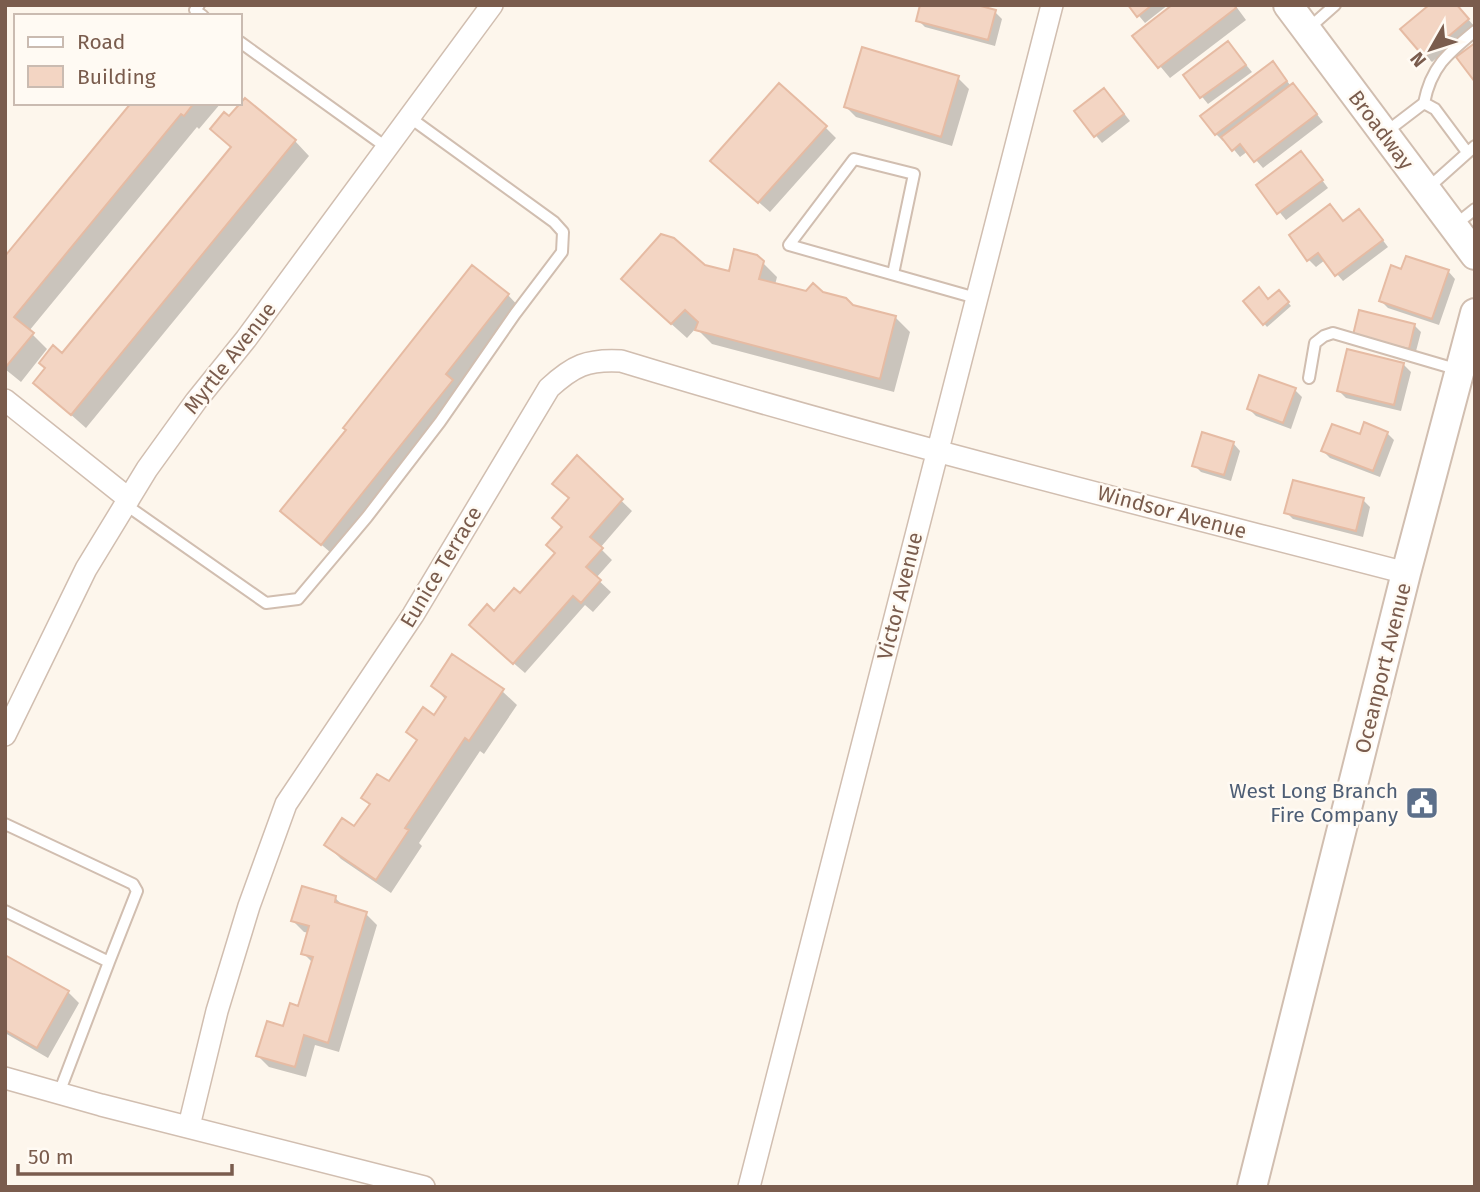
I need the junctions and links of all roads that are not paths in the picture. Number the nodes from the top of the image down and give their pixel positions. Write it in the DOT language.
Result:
graph roads {
  1 [pos="492,5"];
  2 [pos="1052,5"];
  3 [pos="1288,5"];
  4 [pos="1335,5"];
  5 [pos="1307,30"];
  6 [pos="1475,31"];
  7 [pos="242,43"];
  8 [pos="1424,103"];
  9 [pos="409,117"];
  10 [pos="1383,133"];
  11 [pos="386,147"];
  12 [pos="1471,149"];
  13 [pos="1426,190"];
  14 [pos="1464,218"];
  15 [pos="1475,256"];
  16 [pos="893,274"];
  17 [pos="976,298"];
  18 [pos="1475,313"];
  19 [pos="1459,370"];
  20 [pos="1309,378"];
  21 [pos="5,400"];
  22 [pos="937,451"];
  23 [pos="127,502"];
  24 [pos="1406,573"];
  25 [pos="12,704"];
  26 [pos="5,735"];
  27 [pos="5,824"];
  28 [pos="5,911"];
  29 [pos="110,962"];
  30 [pos="5,1078"];
  31 [pos="59,1093"];
  32 [pos="190,1126"];
  33 [pos="424,1187"];
  34 [pos="749,1187"];
  35 [pos="1252,1187"];
  1 -- 9 [label="street, Myrtle Avenue"];
  2 -- 17 [label="street, Victor Avenue"];
  3 -- 5 [label="street, Broadway"];
  4 -- 5 [label="lane"];
  5 -- 10 [label="street, Broadway"];
  6 -- 8 [label="lane"];
  7 -- 11 [label="lane"];
  8 -- 10 [label="lane"];
  8 -- 12 [label="lane"];
  9 -- 11 [label="street, Myrtle Avenue"];
  9 -- 23 [label="lane"];
  10 -- 13 [label="street, Broadway"];
  11 -- 23 [label="street, Myrtle Avenue"];
  12 -- 13 [label="lane"];
  13 -- 14 [label="street, Broadway"];
  14 -- 15 [label="street, Broadway"];
  16 -- 16 [label="lane"];
  16 -- 17 [label="lane"];
  17 -- 22 [label="street, Victor Avenue"];
  18 -- 19 [label="street, Oceanport Avenue"];
  19 -- 20 [label="lane"];
  19 -- 24 [label="street, Oceanport Avenue"];
  21 -- 23 [label="street"];
  22 -- 24 [label="street, Windsor Avenue"];
  22 -- 32 [label="street, Eunice Terrace"];
  22 -- 34 [label="street, Victor Avenue"];
  23 -- 25 [label="street, Myrtle Avenue"];
  24 -- 35 [label="street, Oceanport Avenue"];
  25 -- 26 [label="street, Myrtle Avenue"];
  27 -- 29 [label="lane"];
  28 -- 29 [label="lane"];
  29 -- 31 [label="lane"];
  30 -- 31 [label="street"];
  31 -- 32 [label="street"];
  32 -- 33 [label="street"];
}
